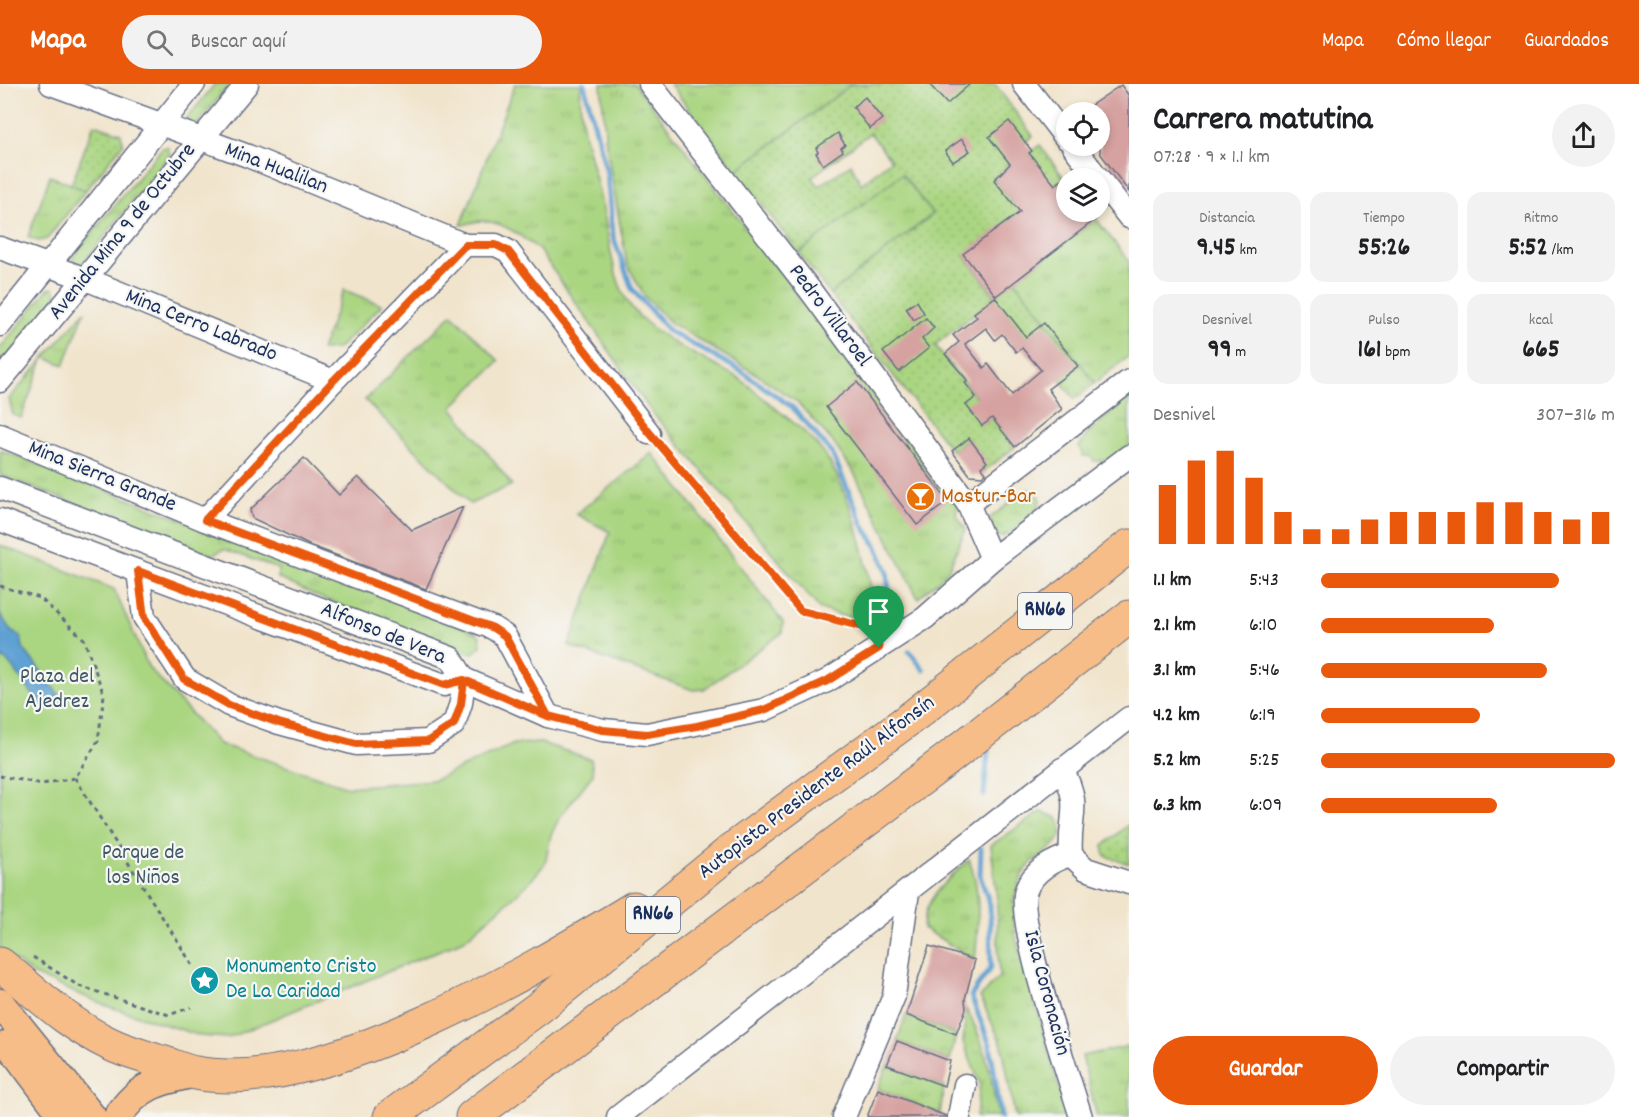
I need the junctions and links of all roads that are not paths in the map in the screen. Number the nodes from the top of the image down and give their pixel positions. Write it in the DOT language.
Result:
graph roads {
  1 [pos="51,84"];
  2 [pos="194,84"];
  3 [pos="247,84"];
  4 [pos="650,84"];
  5 [pos="1024,84"];
  6 [pos="1056,125"];
  7 [pos="162,126"];
  8 [pos="198,139"];
  9 [pos="1080,156"];
  10 [pos="1090,168"];
  11 [pos="1110,193"];
  12 [pos="1129,217"];
  13 [pos="465,245"];
  14 [pos="0,248"];
  15 [pos="48,266"];
  16 [pos="86,279"];
  17 [pos="0,325"];
  18 [pos="0,381"];
  19 [pos="333,381"];
  20 [pos="1129,381"];
  21 [pos="649,432"];
  22 [pos="0,435"];
  23 [pos="1129,456"];
  24 [pos="0,488"];
  25 [pos="968,504"];
  26 [pos="0,520"];
  27 [pos="205,520"];
  28 [pos="1129,534"];
  29 [pos="1129,546"];
  30 [pos="992,559"];
  31 [pos="138,571"];
  32 [pos="1060,599"];
  33 [pos="1129,617"];
  34 [pos="464,680"];
  35 [pos="548,716"];
  36 [pos="1129,718"];
  37 [pos="1062,770"];
  38 [pos="738,845"];
  39 [pos="1071,855"];
  40 [pos="1129,883"];
  41 [pos="908,891"];
  42 [pos="15,959"];
  43 [pos="0,1003"];
  44 [pos="0,1032"];
  45 [pos="536,1070"];
  46 [pos="195,1073"];
  47 [pos="965,1085"];
  48 [pos="64,1117"];
  49 [pos="92,1117"];
  50 [pos="118,1117"];
  51 [pos="390,1117"];
  52 [pos="472,1117"];
  53 [pos="501,1117"];
  54 [pos="618,1117"];
  55 [pos="844,1117"];
  56 [pos="959,1117"];
  57 [pos="1081,1117"];
  1 -- 7 [label="street, Mina Hualilan"];
  2 -- 7 [label="street, Avenida Mina 9 de Octubre"];
  3 -- 8 [label="street, Avenida Mina 9 de Octubre"];
  4 -- 25 [label="street, Pedro Villaroel"];
  5 -- 6 [label="street"];
  7 -- 8 [label="street, Mina Hualilan"];
  7 -- 15 [label="street, Avenida Mina 9 de Octubre"];
  8 -- 13 [label="street, Mina Hualilan"];
  8 -- 16 [label="street, Avenida Mina 9 de Octubre"];
  9 -- 10 [label="street"];
  11 -- 12 [label="street"];
  13 -- 19 [label="street"];
  13 -- 21 [label="street"];
  14 -- 15 [label="street, Mina Cerro Labrado"];
  15 -- 16 [label="street, Mina Cerro Labrado"];
  15 -- 17 [label="street, Avenida Mina 9 de Octubre"];
  16 -- 18 [label="street, Avenida Mina 9 de Octubre"];
  16 -- 19 [label="street, Mina Cerro Labrado"];
  19 -- 27 [label="street"];
  20 -- 25 [label="street"];
  22 -- 27 [label="street, Mina Sierra Grande"];
  23 -- 30 [label="street"];
  24 -- 34 [label="street, Alfonso de Vera"];
  25 -- 30 [label="street, Pedro Villaroel"];
  26 -- 31 [label="street, Alfonso de Vera"];
  27 -- 35 [label="street, Mina Sierra Grande"];
  28 -- 32 [label="highway"];
  29 -- 32 [label="highway, Autopista Presidente Raúl Alfonsín / RN66"];
  30 -- 35 [label="street"];
  31 -- 34 [label="street, Alfonso de Vera"];
  31 -- 34 [label="street"];
  32 -- 38 [label="highway, Autopista Presidente Raúl Alfonsín / RN66"];
  33 -- 45 [label="highway, RN66"];
  34 -- 35 [label="street"];
  36 -- 37 [label="street"];
  37 -- 39 [label="street"];
  37 -- 41 [label="street"];
  38 -- 46 [label="highway"];
  38 -- 51 [label="highway, Autopista Presidente Raúl Alfonsín / RN66"];
  39 -- 40 [label="street"];
  39 -- 57 [label="street, Isla Coronación"];
  41 -- 54 [label="street"];
  41 -- 55 [label="street"];
  42 -- 46 [label="highway"];
  43 -- 49 [label="main road"];
  44 -- 48 [label="main road"];
  45 -- 52 [label="highway, RN66"];
  45 -- 53 [label="highway"];
  46 -- 50 [label="main road"];
  47 -- 56 [label="street"];
}
